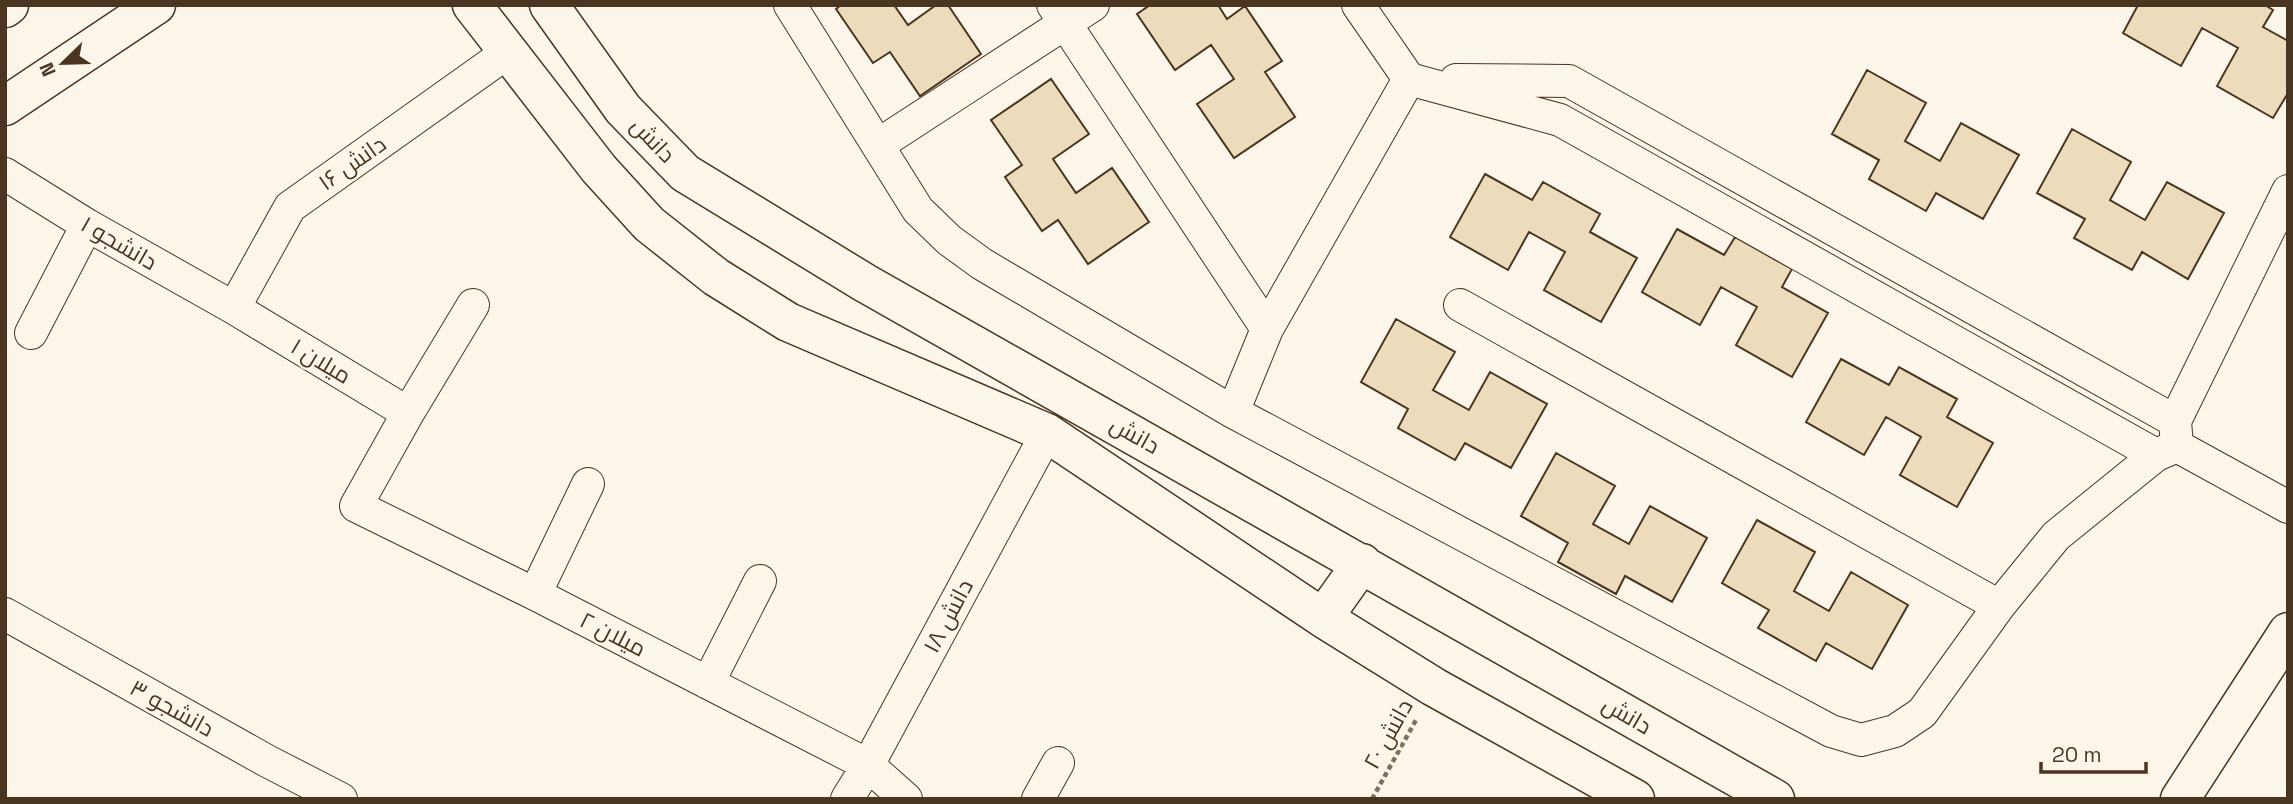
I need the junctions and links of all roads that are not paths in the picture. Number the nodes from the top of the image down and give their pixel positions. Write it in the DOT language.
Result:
graph roads {
  1 [pos="156,5"];
  2 [pos="472,5"];
  3 [pos="549,5"];
  4 [pos="790,5"];
  5 [pos="1093,5"];
  6 [pos="1358,5"];
  7 [pos="1059,15"];
  8 [pos="508,52"];
  9 [pos="1409,79"];
  10 [pos="5,106"];
  11 [pos="878,145"];
  12 [pos="5,174"];
  13 [pos="2288,191"];
  14 [pos="87,225"];
  15 [pos="473,304"];
  16 [pos="1460,305"];
  17 [pos="234,309"];
  18 [pos="1267,330"];
  19 [pos="31,333"];
  20 [pos="1233,412"];
  21 [pos="408,413"];
  22 [pos="1047,433"];
  23 [pos="2169,441"];
  24 [pos="588,484"];
  25 [pos="2288,507"];
  26 [pos="1362,563"];
  27 [pos="760,581"];
  28 [pos="535,594"];
  29 [pos="1999,606"];
  30 [pos="5,614"];
  31 [pos="1323,618"];
  32 [pos="2288,632"];
  33 [pos="708,682"];
  34 [pos="1058,763"];
  35 [pos="868,765"];
  36 [pos="341,799"];
  37 [pos="847,799"];
  38 [pos="906,799"];
  39 [pos="1038,799"];
  40 [pos="1635,799"];
  41 [pos="1775,799"];
  42 [pos="2180,799"];
  1 -- 10 [label="main road"];
  2 -- 8 [label="main road, دانش"];
  3 -- 26 [label="main road, دانش"];
  4 -- 11 [label="street"];
  5 -- 7 [label="street"];
  6 -- 9 [label="street"];
  7 -- 11 [label="street"];
  7 -- 18 [label="street"];
  8 -- 17 [label="street, دانش ۱۶"];
  8 -- 22 [label="main road, دانش"];
  9 -- 18 [label="street"];
  9 -- 23 [label="street"];
  11 -- 20 [label="street"];
  12 -- 14 [label="street, دانشجو ۱"];
  13 -- 23 [label="street"];
  14 -- 17 [label="street, دانشجو ۱"];
  14 -- 19 [label="street"];
  15 -- 21 [label="street"];
  16 -- 29 [label="street"];
  17 -- 21 [label="street, میلان ۱"];
  18 -- 20 [label="street"];
  20 -- 29 [label="street"];
  21 -- 28 [label="street, میلان ۲"];
  22 -- 31 [label="main road, دانش"];
  22 -- 35 [label="street, دانش ۱۸"];
  23 -- 25 [label="street"];
  23 -- 29 [label="street"];
  24 -- 28 [label="street"];
  26 -- 31 [label="main road"];
  26 -- 41 [label="main road, دانش"];
  27 -- 33 [label="street"];
  28 -- 33 [label="street, میلان ۲"];
  30 -- 36 [label="street, دانشجو ۳"];
  31 -- 40 [label="main road, دانش"];
  32 -- 42 [label="main road"];
  33 -- 35 [label="street, میلان ۲"];
  34 -- 39 [label="street"];
  35 -- 37 [label="street, دانش ۱۸"];
  35 -- 38 [label="street"];
}
